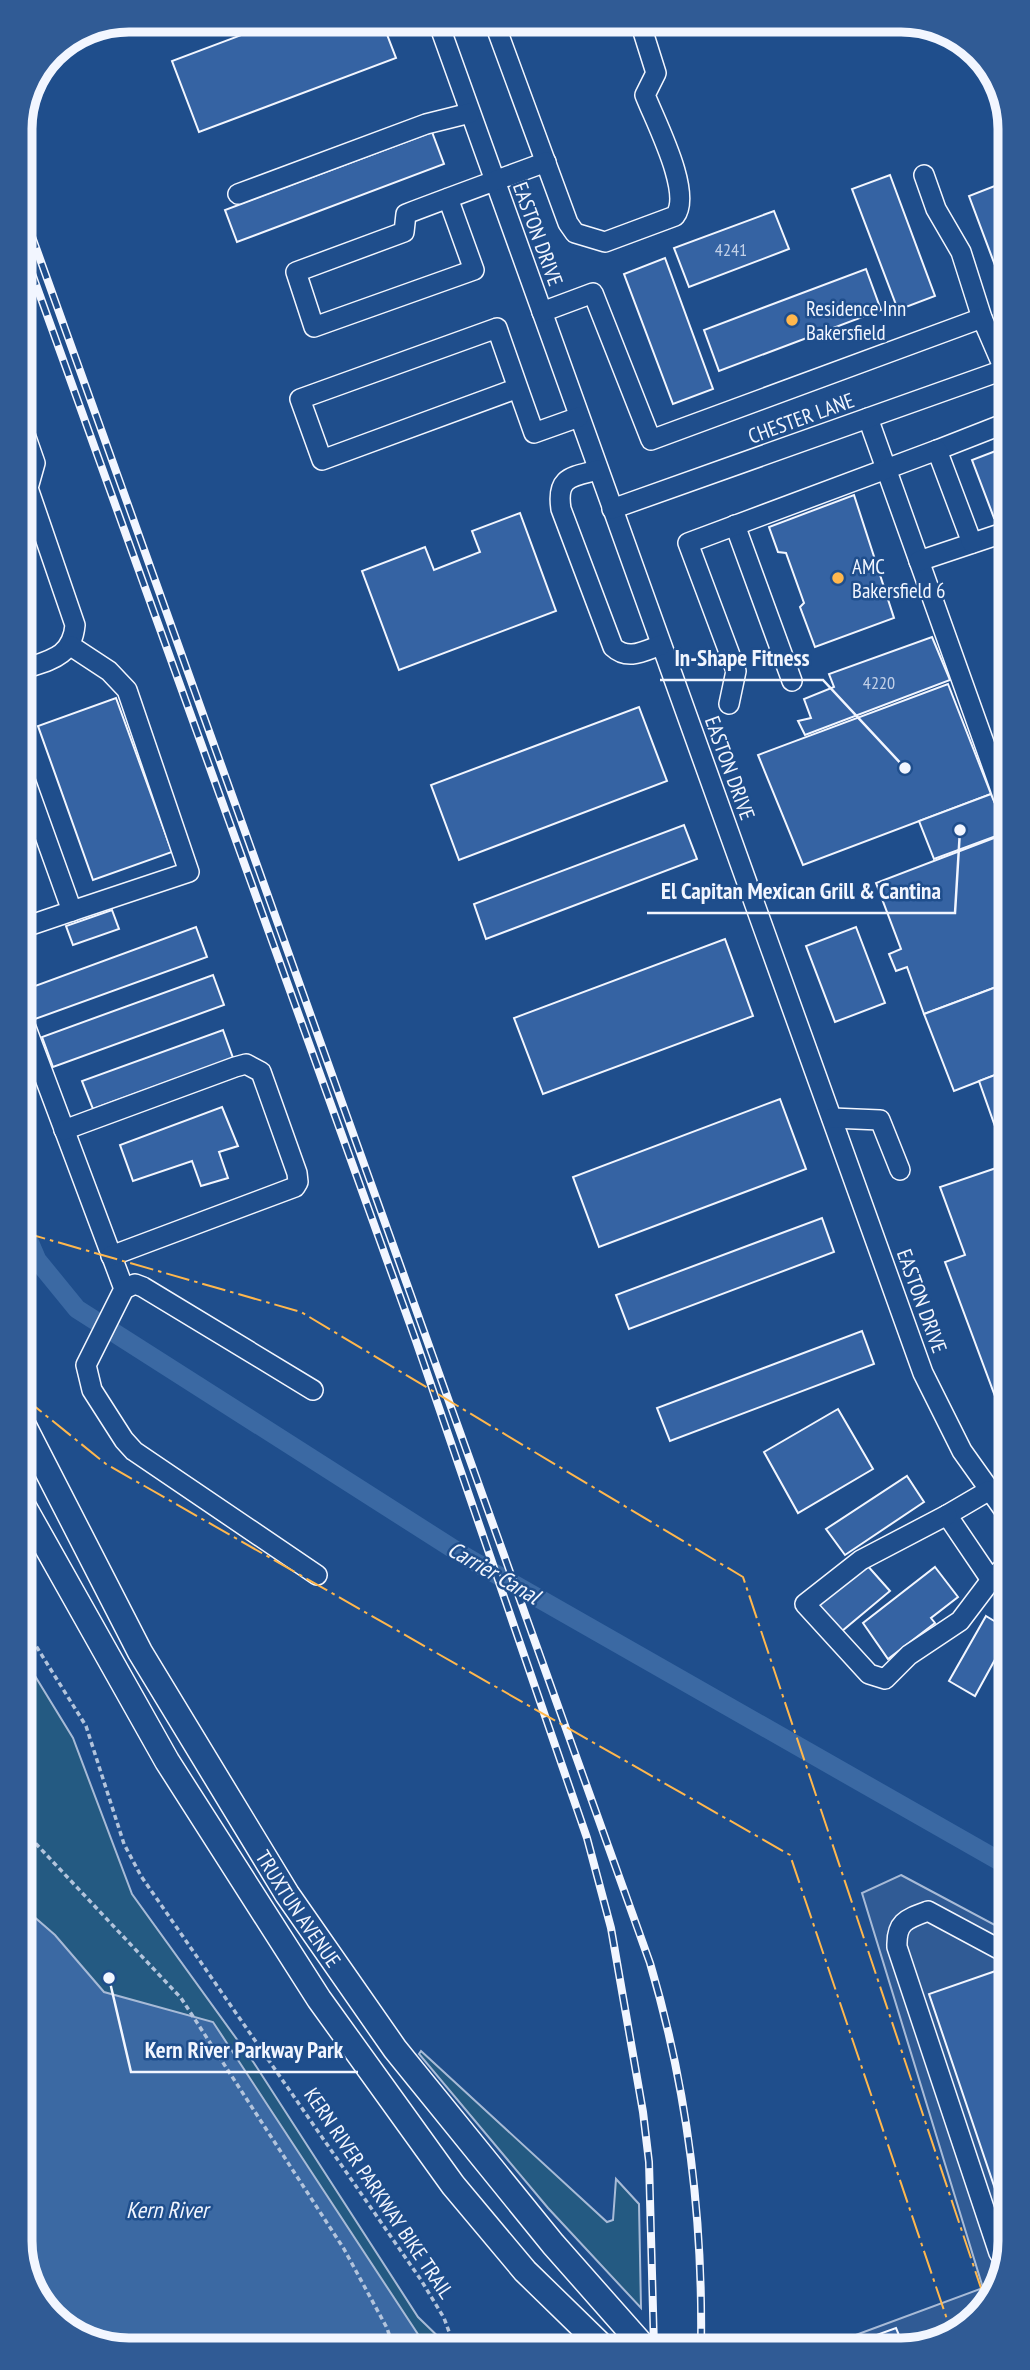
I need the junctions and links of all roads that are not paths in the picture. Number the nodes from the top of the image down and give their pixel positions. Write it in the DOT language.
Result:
graph roads {
  1 [pos="442,32"];
  2 [pos="498,32"];
  3 [pos="643,32"];
  4 [pos="470,113"];
  5 [pos="546,162"];
  6 [pos="924,175"];
  7 [pos="495,181"];
  8 [pos="238,194"];
  9 [pos="448,198"];
  10 [pos="542,312"];
  11 [pos="982,318"];
  12 [pos="998,353"];
  13 [pos="998,372"];
  14 [pos="518,388"];
  15 [pos="579,417"];
  16 [pos="868,418"];
  17 [pos="998,426"];
  18 [pos="937,450"];
  19 [pos="885,469"];
  20 [pos="598,470"];
  21 [pos="32,507"];
  22 [pos="612,509"];
  23 [pos="735,525"];
  24 [pos="998,535"];
  25 [pos="972,543"];
  26 [pos="919,561"];
  27 [pos="662,645"];
  28 [pos="71,646"];
  29 [pos="32,666"];
  30 [pos="792,681"];
  31 [pos="729,704"];
  32 [pos="998,782"];
  33 [pos="32,800"];
  34 [pos="72,911"];
  35 [pos="32,925"];
  36 [pos="32,1044"];
  37 [pos="832,1118"];
  38 [pos="64,1130"];
  39 [pos="900,1170"];
  40 [pos="111,1256"];
  41 [pos="120,1298"];
  42 [pos="313,1390"];
  43 [pos="32,1442"];
  44 [pos="988,1491"];
  45 [pos="998,1503"];
  46 [pos="947,1515"];
  47 [pos="32,1521"];
  48 [pos="998,1573"];
  49 [pos="317,1575"];
  50 [pos="991,1580"];
  51 [pos="998,1949"];
  52 [pos="998,2250"];
  53 [pos="594,2338"];
  54 [pos="636,2338"];
  1 -- 4 [label="street, EASTON DRIVE"];
  2 -- 5 [label="street"];
  3 -- 5 [label="street"];
  4 -- 7 [label="street, EASTON DRIVE"];
  4 -- 8 [label="street"];
  5 -- 7 [label="street"];
  6 -- 11 [label="street"];
  7 -- 9 [label="street"];
  7 -- 10 [label="street, EASTON DRIVE"];
  9 -- 9 [label="street"];
  10 -- 11 [label="street"];
  10 -- 15 [label="street, EASTON DRIVE"];
  11 -- 12 [label="street"];
  13 -- 16 [label="street, CHESTER LANE"];
  14 -- 14 [label="street"];
  14 -- 15 [label="street"];
  15 -- 20 [label="street, EASTON DRIVE"];
  16 -- 19 [label="street"];
  16 -- 22 [label="street, CHESTER LANE"];
  17 -- 18 [label="street"];
  18 -- 19 [label="street"];
  18 -- 25 [label="street"];
  19 -- 23 [label="street"];
  19 -- 26 [label="street"];
  20 -- 22 [label="street, EASTON DRIVE"];
  20 -- 27 [label="street"];
  21 -- 28 [label="street"];
  22 -- 27 [label="street, EASTON DRIVE"];
  23 -- 30 [label="street"];
  23 -- 31 [label="street"];
  24 -- 25 [label="street"];
  25 -- 26 [label="street"];
  26 -- 32 [label="street"];
  27 -- 37 [label="street, EASTON DRIVE"];
  28 -- 29 [label="street"];
  28 -- 34 [label="street"];
  33 -- 34 [label="street"];
  34 -- 35 [label="street"];
  36 -- 38 [label="street"];
  37 -- 39 [label="street"];
  37 -- 44 [label="street, EASTON DRIVE"];
  38 -- 40 [label="street"];
  38 -- 40 [label="street"];
  40 -- 41 [label="street"];
  41 -- 42 [label="street"];
  41 -- 49 [label="street"];
  43 -- 54 [label="main road, TRUXTUN AVENUE"];
  44 -- 45 [label="street, EASTON DRIVE"];
  44 -- 46 [label="street"];
  46 -- 50 [label="street"];
  46 -- 50 [label="street"];
  47 -- 53 [label="main road, TRUXTUN AVENUE"];
  48 -- 50 [label="street"];
  51 -- 52 [label="street"];
}
